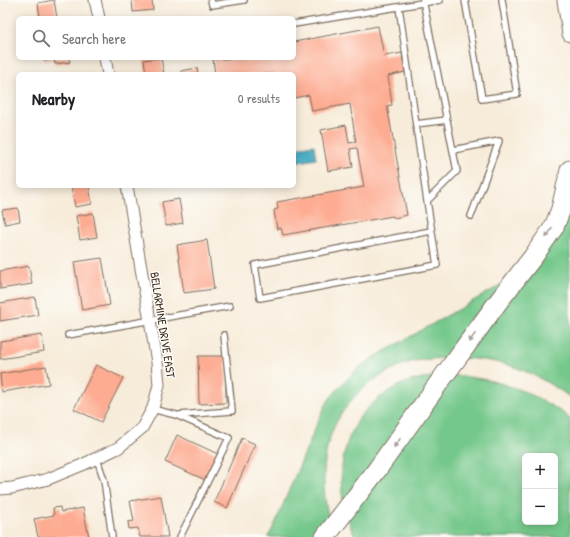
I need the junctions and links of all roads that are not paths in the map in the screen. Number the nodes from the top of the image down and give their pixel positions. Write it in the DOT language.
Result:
graph roads {
  1 [pos="96,0"];
  2 [pos="211,0"];
  3 [pos="244,0"];
  4 [pos="440,0"];
  5 [pos="465,0"];
  6 [pos="502,0"];
  7 [pos="564,0"];
  8 [pos="423,1"];
  9 [pos="399,7"];
  10 [pos="98,16"];
  11 [pos="296,24"];
  12 [pos="570,34"];
  13 [pos="105,60"];
  14 [pos="108,72"];
  15 [pos="447,120"];
  16 [pos="416,124"];
  17 [pos="453,150"];
  18 [pos="570,170"];
  19 [pos="127,188"];
  20 [pos="427,201"];
  21 [pos="471,216"];
  22 [pos="431,231"];
  23 [pos="230,306"];
  24 [pos="150,320"];
  25 [pos="68,335"];
  26 [pos="224,335"];
  27 [pos="152,410"];
  28 [pos="176,415"];
  29 [pos="96,459"];
  30 [pos="0,489"];
  31 [pos="112,537"];
  32 [pos="180,537"];
  33 [pos="325,537"];
  1 -- 10 [label="street"];
  2 -- 3 [label="lane"];
  4 -- 8 [label="lane"];
  5 -- 6 [label="lane"];
  7 -- 12 [label="main road"];
  8 -- 9 [label="lane"];
  8 -- 15 [label="lane"];
  9 -- 11 [label="lane"];
  9 -- 16 [label="lane"];
  13 -- 14 [label="street"];
  15 -- 16 [label="lane"];
  15 -- 17 [label="lane"];
  16 -- 20 [label="lane"];
  17 -- 20 [label="lane"];
  17 -- 21 [label="lane"];
  18 -- 33 [label="highway, one-way"];
  19 -- 24 [label="street, BELLARMINE DRIVE EAST"];
  20 -- 22 [label="lane"];
  22 -- 22 [label="lane"];
  23 -- 24 [label="lane"];
  24 -- 25 [label="lane"];
  24 -- 27 [label="street, BELLARMINE DRIVE EAST"];
  26 -- 28 [label="lane"];
  27 -- 28 [label="lane"];
  27 -- 29 [label="street, BELLARMINE DRIVE EAST"];
  28 -- 32 [label="lane"];
  29 -- 30 [label="street, BELLARMINE DRIVE EAST"];
  29 -- 31 [label="lane"];
}
